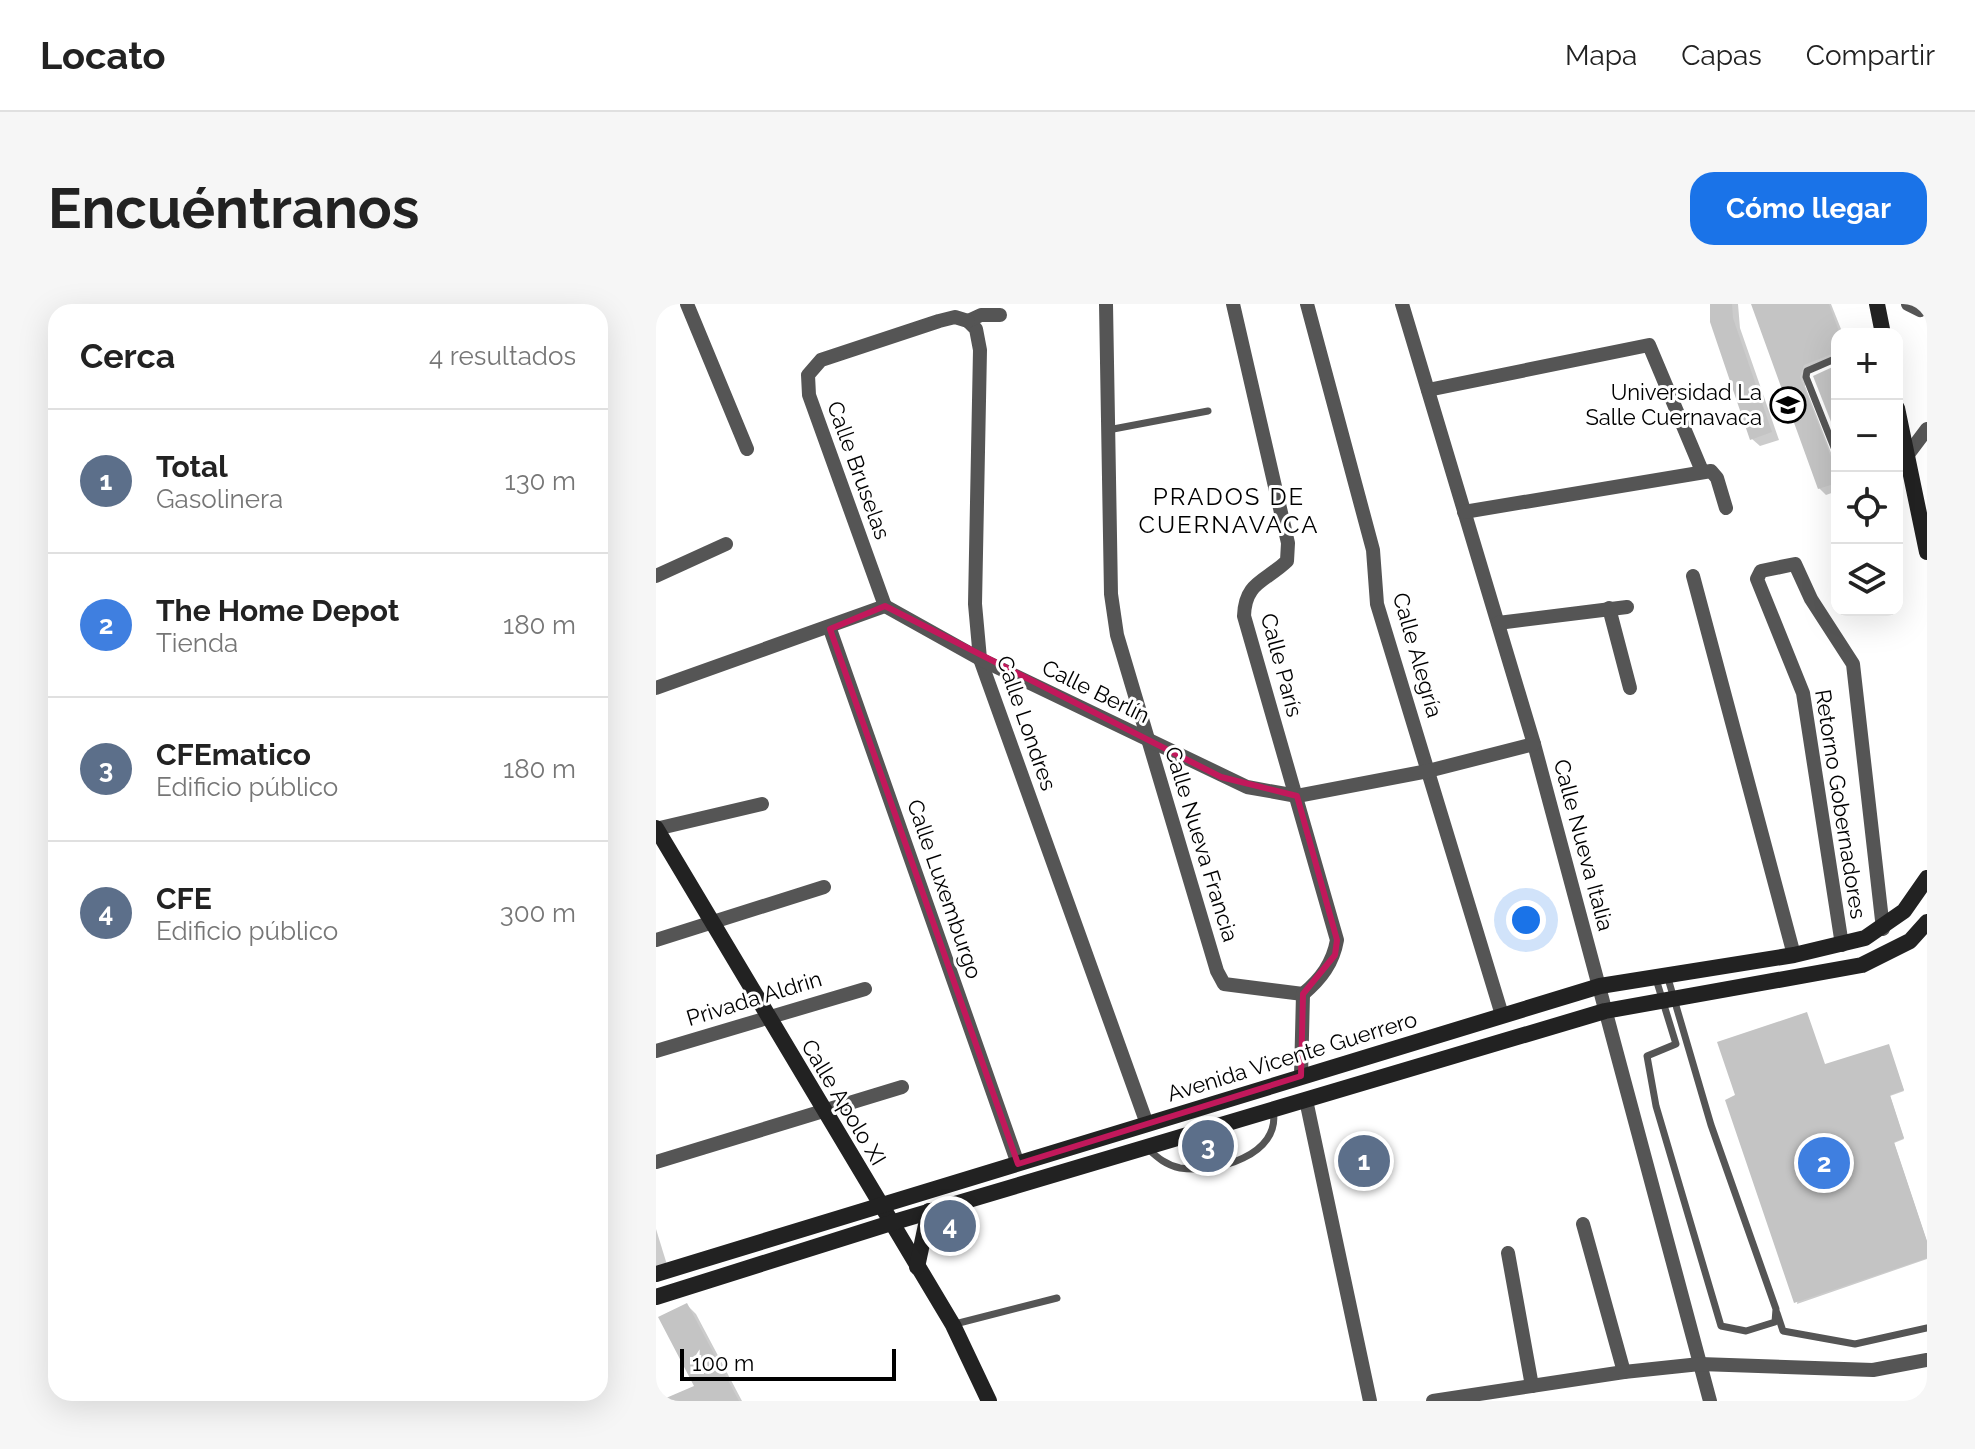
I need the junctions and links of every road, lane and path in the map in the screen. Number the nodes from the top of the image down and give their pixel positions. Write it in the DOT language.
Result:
graph roads {
  1 [pos="687,304"];
  2 [pos="1106,304"];
  3 [pos="1233,304"];
  4 [pos="1307,304"];
  5 [pos="1402,304"];
  6 [pos="1877,304"];
  7 [pos="1908,304"];
  8 [pos="1926,304"];
  9 [pos="1000,315"];
  10 [pos="968,321"];
  11 [pos="1882,328"];
  12 [pos="1831,361"];
  13 [pos="1428,390"];
  14 [pos="1208,411"];
  15 [pos="1927,429"];
  16 [pos="1108,430"];
  17 [pos="1831,440"];
  18 [pos="1903,444"];
  19 [pos="747,449"];
  20 [pos="1906,457"];
  21 [pos="1702,471"];
  22 [pos="1726,508"];
  23 [pos="1464,512"];
  24 [pos="726,544"];
  25 [pos="1927,552"];
  26 [pos="656,576"];
  27 [pos="1693,576"];
  28 [pos="885,606"];
  29 [pos="1627,607"];
  30 [pos="1609,608"];
  31 [pos="1498,623"];
  32 [pos="830,629"];
  33 [pos="980,659"];
  34 [pos="656,688"];
  35 [pos="1630,688"];
  36 [pos="1148,741"];
  37 [pos="1534,744"];
  38 [pos="1428,771"];
  39 [pos="1297,796"];
  40 [pos="762,804"];
  41 [pos="656,829"];
  42 [pos="1927,878"];
  43 [pos="824,887"];
  44 [pos="712,922"];
  45 [pos="1927,922"];
  46 [pos="1883,929"];
  47 [pos="656,940"];
  48 [pos="1842,945"];
  49 [pos="1794,955"];
  50 [pos="1662,976"];
  51 [pos="1600,986"];
  52 [pos="865,989"];
  53 [pos="1303,994"];
  54 [pos="1669,1000"];
  55 [pos="1605,1011"];
  56 [pos="1502,1015"];
  57 [pos="767,1016"];
  58 [pos="656,1051"];
  59 [pos="1301,1076"];
  60 [pos="902,1087"];
  61 [pos="1306,1100"];
  62 [pos="822,1110"];
  63 [pos="1273,1110"];
  64 [pos="1147,1124"];
  65 [pos="1146,1147"];
  66 [pos="656,1162"];
  67 [pos="1018,1164"];
  68 [pos="880,1203"];
  69 [pos="929,1211"];
  70 [pos="891,1223"];
  71 [pos="1583,1224"];
  72 [pos="1508,1253"];
  73 [pos="917,1267"];
  74 [pos="656,1274"];
  75 [pos="656,1297"];
  76 [pos="1057,1298"];
  77 [pos="1776,1309"];
  78 [pos="953,1325"];
  79 [pos="1762,1326"];
  80 [pos="1927,1328"];
  81 [pos="1783,1331"];
  82 [pos="1927,1360"];
  83 [pos="1700,1364"];
  84 [pos="1624,1372"];
  85 [pos="1532,1386"];
  86 [pos="1507,1396"];
  87 [pos="989,1401"];
  88 [pos="1370,1401"];
  89 [pos="1433,1401"];
  90 [pos="1710,1401"];
  1 -- 19 [label="street"];
  2 -- 16 [label="street, Calle Nueva Francia"];
  3 -- 39 [label="street, Calle París"];
  4 -- 38 [label="street, Calle Alegría"];
  5 -- 13 [label="street, Calle Nueva Italia"];
  6 -- 11 [label="main road"];
  7 -- 8 [label="street"];
  9 -- 10 [label="street"];
  10 -- 28 [label="street, Calle Bruselas"];
  10 -- 33 [label="street, Calle Londres"];
  12 -- 17 [label="lane"];
  13 -- 21 [label="street"];
  13 -- 23 [label="street, Calle Nueva Italia"];
  14 -- 16 [label="lane"];
  15 -- 20 [label="street"];
  16 -- 36 [label="street, Calle Nueva Francia"];
  18 -- 20 [label="main road"];
  20 -- 25 [label="main road"];
  21 -- 22 [label="street"];
  21 -- 23 [label="street"];
  23 -- 31 [label="street, Calle Nueva Italia"];
  24 -- 26 [label="street"];
  27 -- 49 [label="street"];
  28 -- 32 [label="street"];
  28 -- 33 [label="street, Calle Berlín"];
  29 -- 30 [label="street"];
  30 -- 31 [label="street"];
  30 -- 35 [label="street"];
  31 -- 37 [label="street, Calle Nueva Italia"];
  32 -- 34 [label="street"];
  32 -- 67 [label="street, Calle Luxemburgo"];
  33 -- 36 [label="street, Calle Berlín"];
  33 -- 64 [label="street, Calle Londres"];
  36 -- 39 [label="street, Calle Berlín"];
  36 -- 53 [label="street, Calle Nueva Francia"];
  37 -- 38 [label="street, Calle Berlín"];
  37 -- 51 [label="street, Calle Nueva Italia"];
  38 -- 39 [label="street, Calle Berlín"];
  38 -- 56 [label="street, Calle Alegría"];
  39 -- 53 [label="street, Calle París"];
  40 -- 41 [label="street"];
  41 -- 44 [label="main road, Calle Apolo XI"];
  42 -- 46 [label="main road, Avenida Vicente Guerrero"];
  43 -- 44 [label="street"];
  44 -- 47 [label="street"];
  44 -- 57 [label="main road, Calle Apolo XI"];
  45 -- 54 [label="main road, Avenida Vicente Guerrero"];
  46 -- 48 [label="main road, Avenida Vicente Guerrero"];
  46 -- 48 [label="street, Retorno Gobernadores"];
  48 -- 49 [label="main road, Avenida Vicente Guerrero"];
  49 -- 50 [label="main road, Avenida Vicente Guerrero"];
  50 -- 51 [label="main road, Avenida Vicente Guerrero"];
  50 -- 54 [label="lane"];
  51 -- 55 [label="street, Calle Nueva Italia"];
  51 -- 56 [label="main road, Avenida Vicente Guerrero"];
  52 -- 57 [label="street, Privada Aldrin"];
  53 -- 59 [label="street"];
  54 -- 55 [label="main road, Avenida Vicente Guerrero"];
  54 -- 77 [label="lane"];
  54 -- 79 [label="lane"];
  55 -- 61 [label="main road, Avenida Vicente Guerrero"];
  55 -- 83 [label="street, Calle Nueva Italia"];
  56 -- 59 [label="main road, Avenida Vicente Guerrero"];
  57 -- 58 [label="street, Privada Aldrin"];
  57 -- 62 [label="main road, Calle Apolo XI"];
  59 -- 64 [label="main road, Avenida Vicente Guerrero"];
  60 -- 62 [label="street"];
  61 -- 63 [label="main road, Avenida Vicente Guerrero"];
  61 -- 88 [label="street"];
  62 -- 66 [label="street"];
  62 -- 68 [label="main road, Calle Apolo XI"];
  63 -- 65 [label="main road, Avenida Vicente Guerrero"];
  63 -- 65 [label="lane"];
  64 -- 67 [label="main road, Avenida Vicente Guerrero"];
  65 -- 69 [label="main road, Avenida Vicente Guerrero"];
  67 -- 68 [label="main road, Avenida Vicente Guerrero"];
  68 -- 70 [label="main road, Calle Apolo XI"];
  68 -- 74 [label="main road, Avenida Vicente Guerrero"];
  69 -- 70 [label="main road, Avenida Vicente Guerrero"];
  69 -- 73 [label="main road"];
  70 -- 73 [label="main road, Calle Apolo XI"];
  70 -- 75 [label="main road, Avenida Vicente Guerrero"];
  71 -- 84 [label="street"];
  72 -- 85 [label="street"];
  73 -- 78 [label="main road, Calle Apolo XI"];
  76 -- 78 [label="lane"];
  77 -- 79 [label="lane"];
  77 -- 81 [label="lane"];
  78 -- 87 [label="main road, Calle Apolo XI"];
  79 -- 81 [label="lane"];
  80 -- 81 [label="lane"];
  82 -- 83 [label="street"];
  83 -- 84 [label="street"];
  83 -- 90 [label="street, Calle Nueva Italia"];
  84 -- 85 [label="street"];
  85 -- 86 [label="street"];
  86 -- 89 [label="street"];
}
